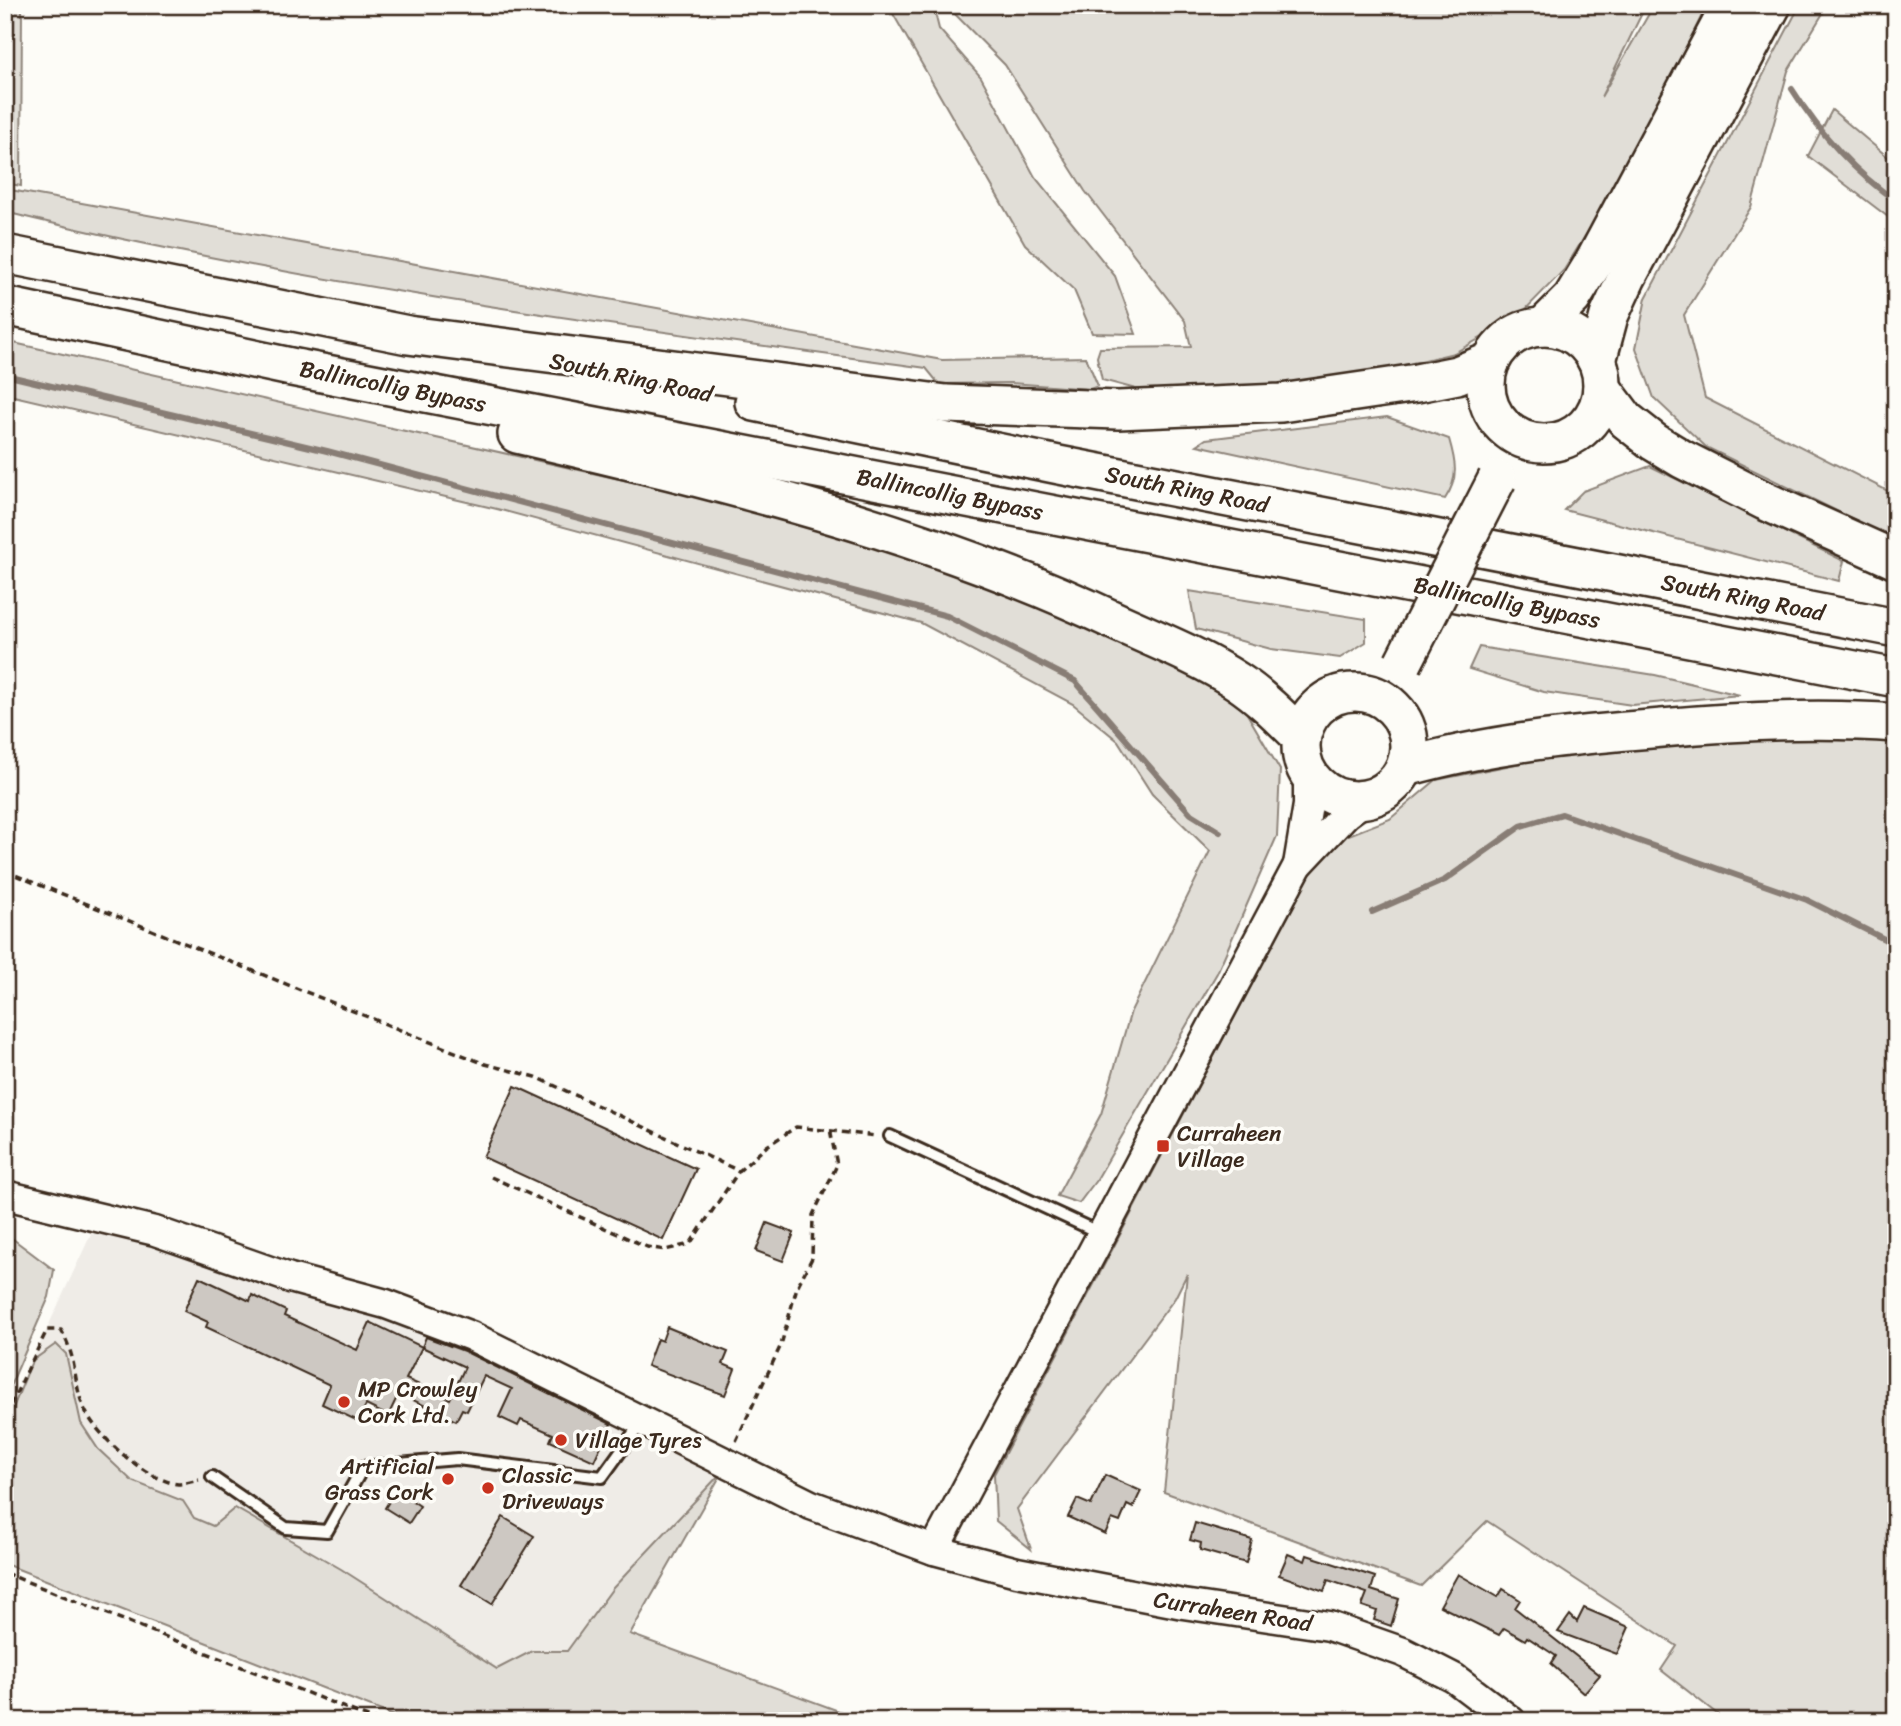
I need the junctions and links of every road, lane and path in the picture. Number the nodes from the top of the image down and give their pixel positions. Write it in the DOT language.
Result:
graph roads {
  1 [pos="1731,5"];
  2 [pos="1772,5"];
  3 [pos="5,254"];
  4 [pos="5,306"];
  5 [pos="1542,327"];
  6 [pos="478,345"];
  7 [pos="1491,361"];
  8 [pos="291,367"];
  9 [pos="1600,374"];
  10 [pos="1504,427"];
  11 [pos="1548,443"];
  12 [pos="1497,479"];
  13 [pos="1896,560"];
  14 [pos="1896,628"];
  15 [pos="1402,663"];
  16 [pos="1896,678"];
  17 [pos="1361,692"];
  18 [pos="1404,723"];
  19 [pos="1896,723"];
  20 [pos="1301,737"];
  21 [pos="1405,767"];
  22 [pos="1308,776"];
  23 [pos="1365,800"];
  24 [pos="1298,865"];
  25 [pos="5,870"];
  26 [pos="830,1129"];
  27 [pos="890,1136"];
  28 [pos="739,1171"];
  29 [pos="491,1177"];
  30 [pos="5,1195"];
  31 [pos="1100,1233"];
  32 [pos="5,1416"];
  33 [pos="642,1421"];
  34 [pos="725,1462"];
  35 [pos="212,1477"];
  36 [pos="934,1550"];
  37 [pos="5,1573"];
  38 [pos="378,1721"];
  39 [pos="1511,1721"];
  1 -- 5 [label="highway"];
  2 -- 9 [label="highway"];
  3 -- 6 [label="highway"];
  4 -- 8 [label="highway, Ballincollig Bypass"];
  5 -- 7 [label="highway"];
  5 -- 9 [label="highway"];
  6 -- 7 [label="highway"];
  6 -- 14 [label="highway, South Ring Road"];
  7 -- 10 [label="highway"];
  8 -- 16 [label="highway, Ballincollig Bypass"];
  8 -- 20 [label="highway"];
  9 -- 11 [label="highway"];
  9 -- 13 [label="highway"];
  10 -- 11 [label="highway"];
  10 -- 12 [label="highway"];
  11 -- 12 [label="highway"];
  12 -- 15 [label="highway, bridge"];
  15 -- 17 [label="highway"];
  15 -- 18 [label="highway"];
  17 -- 18 [label="highway"];
  17 -- 20 [label="highway"];
  18 -- 21 [label="highway"];
  19 -- 21 [label="highway"];
  20 -- 22 [label="highway"];
  21 -- 23 [label="highway"];
  22 -- 23 [label="highway"];
  22 -- 24 [label="street"];
  23 -- 24 [label="street"];
  24 -- 31 [label="street"];
  25 -- 28 [label="path"];
  26 -- 27 [label="path"];
  26 -- 28 [label="path"];
  26 -- 34 [label="path"];
  27 -- 31 [label="lane"];
  28 -- 29 [label="path"];
  30 -- 33 [label="street, Curraheen Road"];
  31 -- 36 [label="street"];
  32 -- 35 [label="path"];
  33 -- 34 [label="street, Curraheen Road"];
  33 -- 35 [label="lane"];
  34 -- 36 [label="street, Curraheen Road"];
  36 -- 39 [label="street, Curraheen Road"];
  37 -- 38 [label="path"];
}
